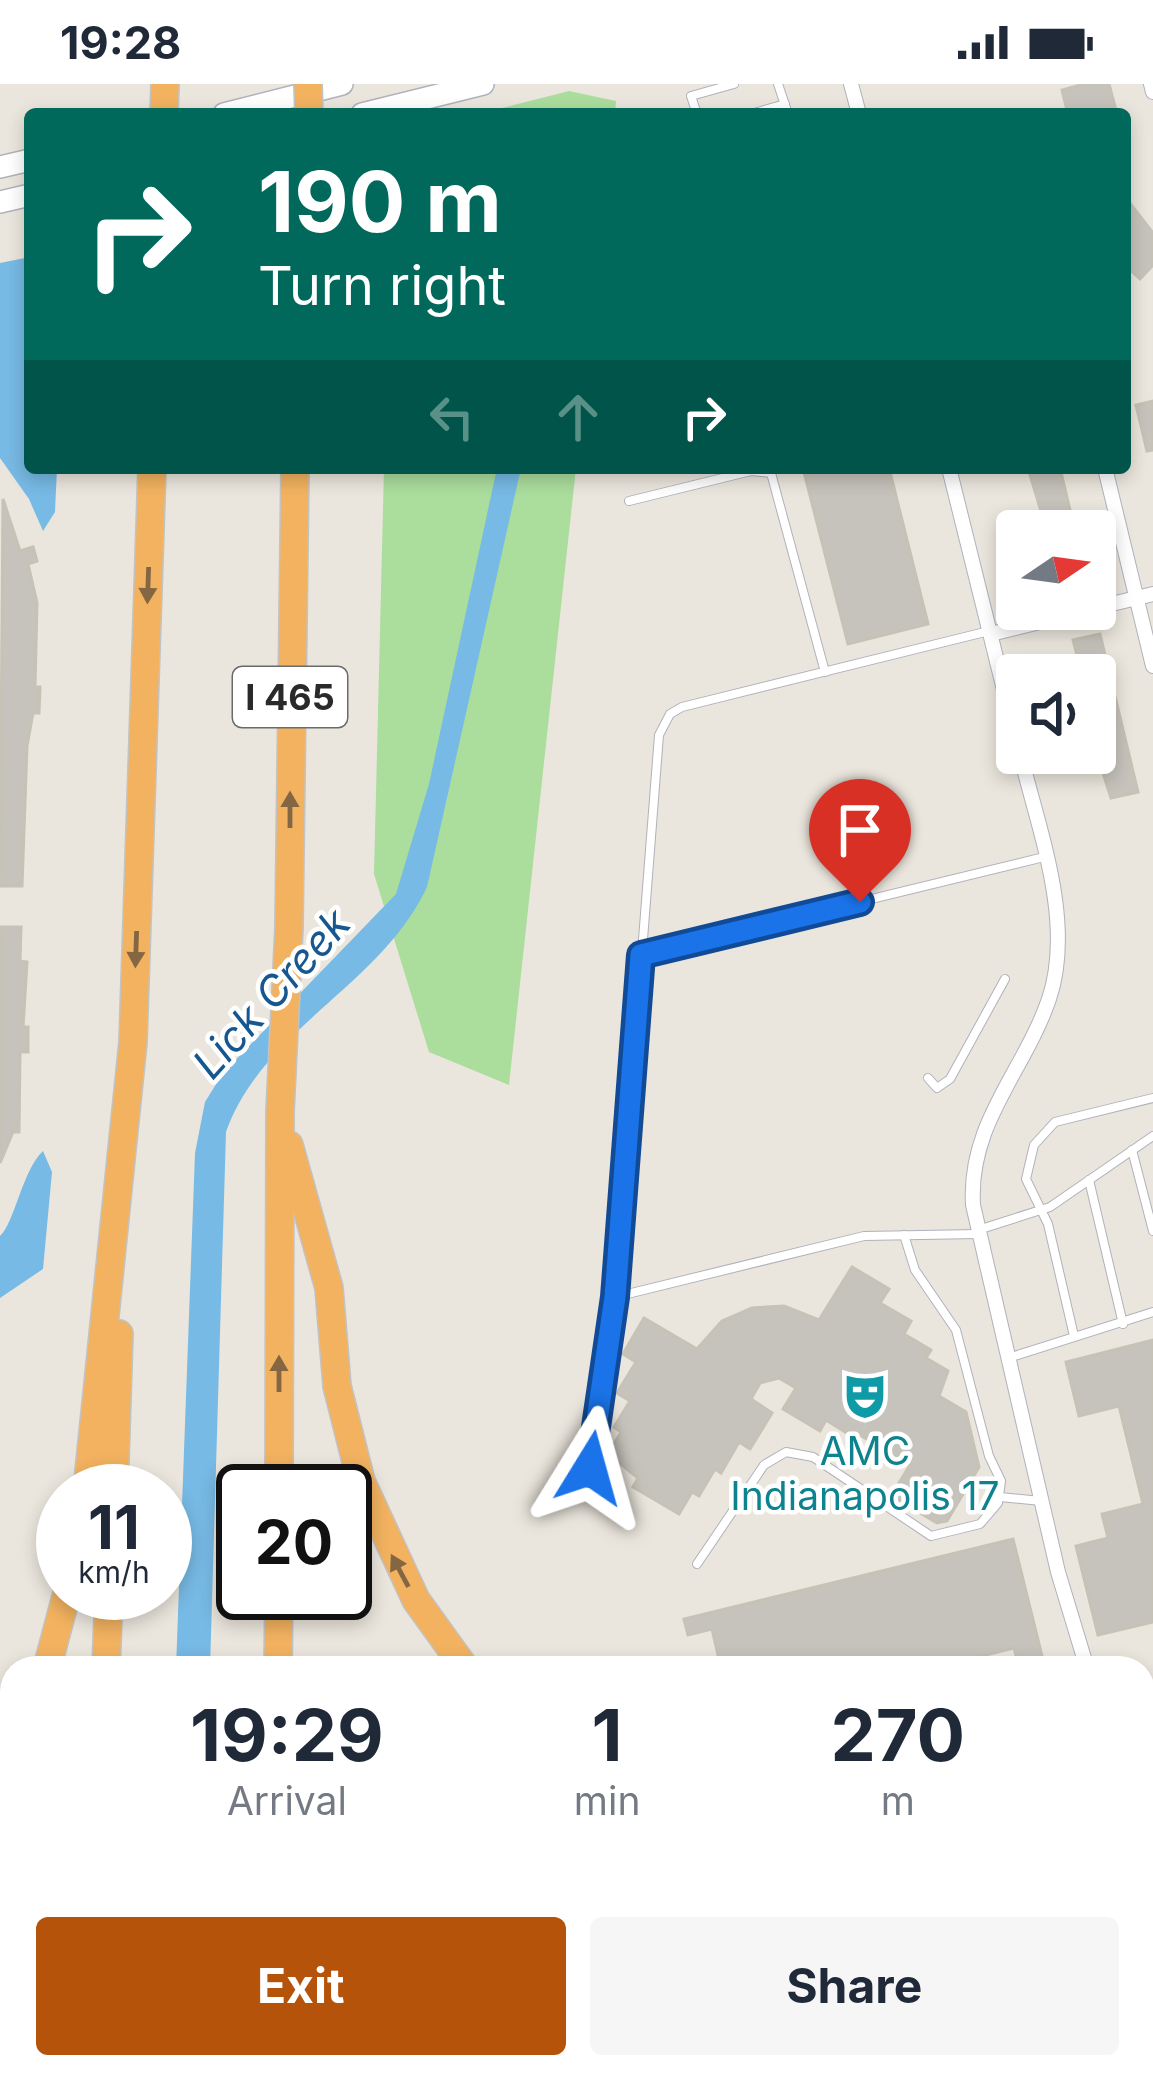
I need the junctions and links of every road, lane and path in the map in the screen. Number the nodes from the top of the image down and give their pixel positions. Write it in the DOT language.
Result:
graph roads {
  1 [pos="342,84"];
  2 [pos="483,84"];
  3 [pos="734,84"];
  4 [pos="248,108"];
  5 [pos="386,108"];
  6 [pos="695,108"];
  7 [pos="152,474"];
  8 [pos="295,474"];
  9 [pos="739,474"];
  10 [pos="771,474"];
  11 [pos="950,474"];
  12 [pos="1106,474"];
  13 [pos="629,501"];
  14 [pos="1153,594"];
  15 [pos="1136,598"];
  16 [pos="1116,603"];
  17 [pos="999,630"];
  18 [pos="990,632"];
  19 [pos="996,656"];
  20 [pos="1153,666"];
  21 [pos="825,672"];
  22 [pos="1025,774"];
  23 [pos="1044,857"];
  24 [pos="641,955"];
  25 [pos="1005,979"];
  26 [pos="928,1078"];
  27 [pos="1153,1098"];
  28 [pos="280,1112"];
  29 [pos="125,1126"];
  30 [pos="1153,1136"];
  31 [pos="1132,1150"];
  32 [pos="1089,1180"];
  33 [pos="1042,1211"];
  34 [pos="977,1232"];
  35 [pos="1153,1232"];
  36 [pos="904,1234"];
  37 [pos="615,1297"];
  38 [pos="1153,1312"];
  39 [pos="1123,1324"];
  40 [pos="1075,1336"];
  41 [pos="1008,1358"];
  42 [pos="90,1464"];
  43 [pos="115,1464"];
  44 [pos="279,1464"];
  45 [pos="1000,1497"];
  46 [pos="1042,1501"];
  47 [pos="609,1509"];
  48 [pos="697,1564"];
  49 [pos="60,1620"];
  50 [pos="109,1620"];
  51 [pos="279,1620"];
  52 [pos="50,1656"];
  53 [pos="107,1656"];
  54 [pos="278,1656"];
  55 [pos="457,1656"];
  56 [pos="1085,1656"];
  1 -- 4 [label="main road"];
  2 -- 5 [label="main road"];
  3 -- 6 [label="lane"];
  7 -- 29 [label="highway, one-way"];
  28 -- 8 [label="highway, I 465, one-way"];
  9 -- 13 [label="lane"];
  10 -- 21 [label="lane"];
  11 -- 18 [label="street"];
  12 -- 15 [label="street"];
  14 -- 15 [label="street"];
  15 -- 16 [label="street"];
  15 -- 20 [label="street"];
  17 -- 18 [label="street"];
  18 -- 19 [label="street"];
  18 -- 21 [label="lane"];
  21 -- 24 [label="lane"];
  22 -- 23 [label="street"];
  23 -- 24 [label="lane"];
  23 -- 34 [label="street"];
  24 -- 37 [label="lane"];
  25 -- 26 [label="lane"];
  27 -- 33 [label="lane"];
  44 -- 28 [label="highway, I 465, one-way"];
  55 -- 28 [label="highway, one-way"];
  29 -- 42 [label="highway"];
  29 -- 43 [label="highway"];
  30 -- 31 [label="lane"];
  31 -- 32 [label="lane"];
  31 -- 35 [label="lane"];
  32 -- 33 [label="lane"];
  32 -- 39 [label="lane"];
  33 -- 34 [label="lane"];
  33 -- 40 [label="lane"];
  34 -- 36 [label="lane"];
  34 -- 41 [label="street"];
  36 -- 37 [label="lane"];
  36 -- 45 [label="lane"];
  37 -- 47 [label="lane"];
  38 -- 39 [label="lane"];
  39 -- 40 [label="lane"];
  40 -- 41 [label="lane"];
  41 -- 46 [label="street"];
  45 -- 46 [label="lane"];
  45 -- 48 [label="lane"];
  46 -- 56 [label="street"];
  49 -- 52 [label="highway"];
  50 -- 53 [label="highway"];
  51 -- 54 [label="highway"];
}
